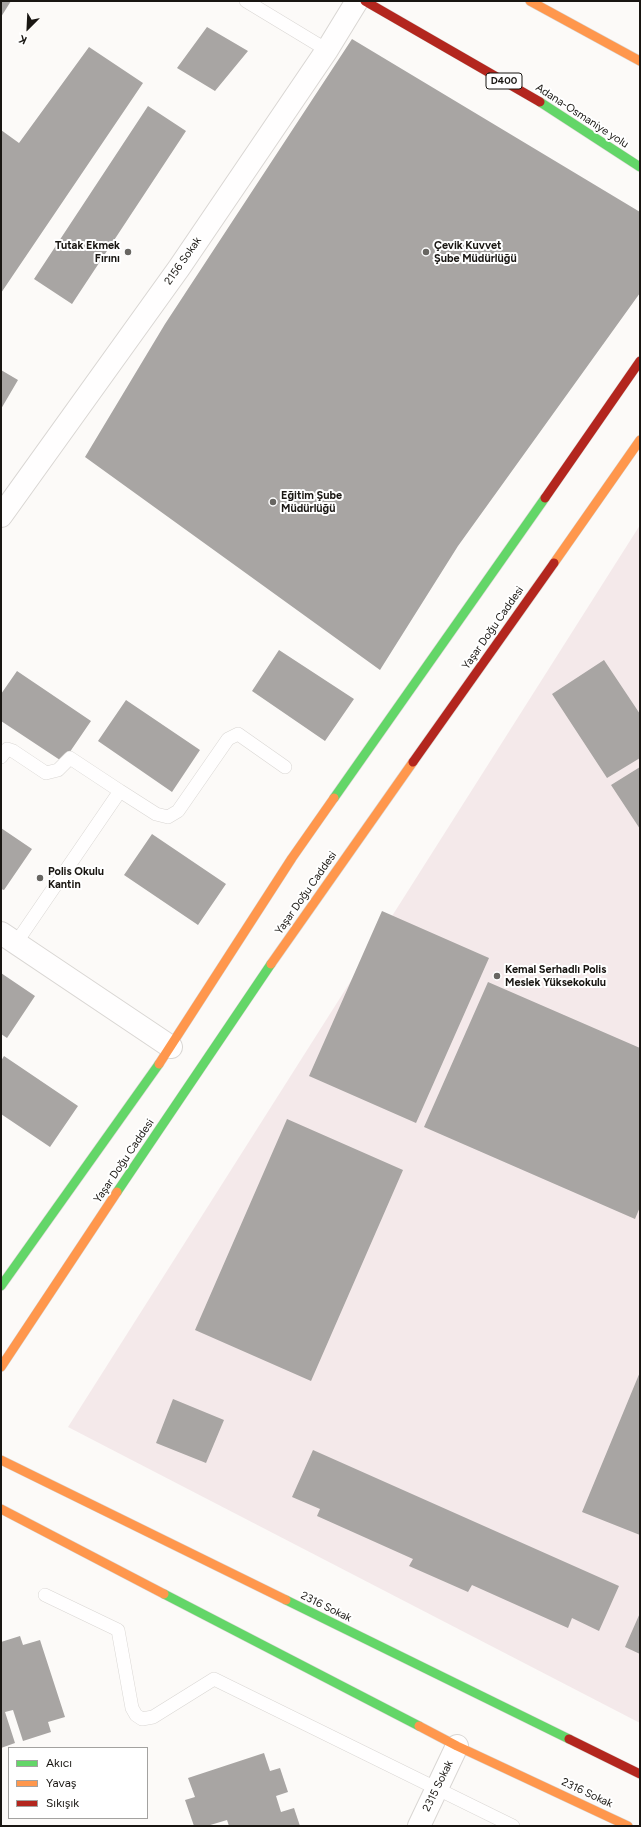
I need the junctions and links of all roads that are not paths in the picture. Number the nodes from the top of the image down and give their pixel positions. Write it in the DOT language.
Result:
graph roads {
  1 [pos="246,1"];
  2 [pos="357,1"];
  3 [pos="365,1"];
  4 [pos="530,1"];
  5 [pos="327,50"];
  6 [pos="640,61"];
  7 [pos="640,167"];
  8 [pos="640,361"];
  9 [pos="640,440"];
  10 [pos="1,516"];
  11 [pos="1,757"];
  12 [pos="285,766"];
  13 [pos="120,791"];
  14 [pos="8,938"];
  15 [pos="171,1047"];
  16 [pos="1,1286"];
  17 [pos="1,1367"];
  18 [pos="1,1460"];
  19 [pos="1,1509"];
  20 [pos="45,1595"];
  21 [pos="457,1746"];
  22 [pos="640,1774"];
  23 [pos="436,1788"];
  24 [pos="418,1826"];
  25 [pos="513,1826"];
  26 [pos="628,1826"];
  1 -- 5 [label="lane"];
  2 -- 5 [label="street, 2156 Sokak"];
  3 -- 7 [label="main road, Adana-Osmaniye yolu / D400"];
  4 -- 6 [label="main road"];
  5 -- 10 [label="street, 2156 Sokak"];
  8 -- 15 [label="main road"];
  9 -- 17 [label="main road, Yaşar Doğu Caddesi"];
  11 -- 13 [label="lane"];
  12 -- 13 [label="lane"];
  13 -- 14 [label="lane"];
  14 -- 15 [label="street"];
  15 -- 16 [label="main road"];
  18 -- 22 [label="main road, 2316 Sokak"];
  19 -- 21 [label="main road, 2316 Sokak"];
  20 -- 23 [label="lane"];
  21 -- 23 [label="street, 2315 Sokak"];
  21 -- 26 [label="main road, 2316 Sokak"];
  23 -- 24 [label="street, 2315 Sokak"];
  23 -- 25 [label="lane"];
}
